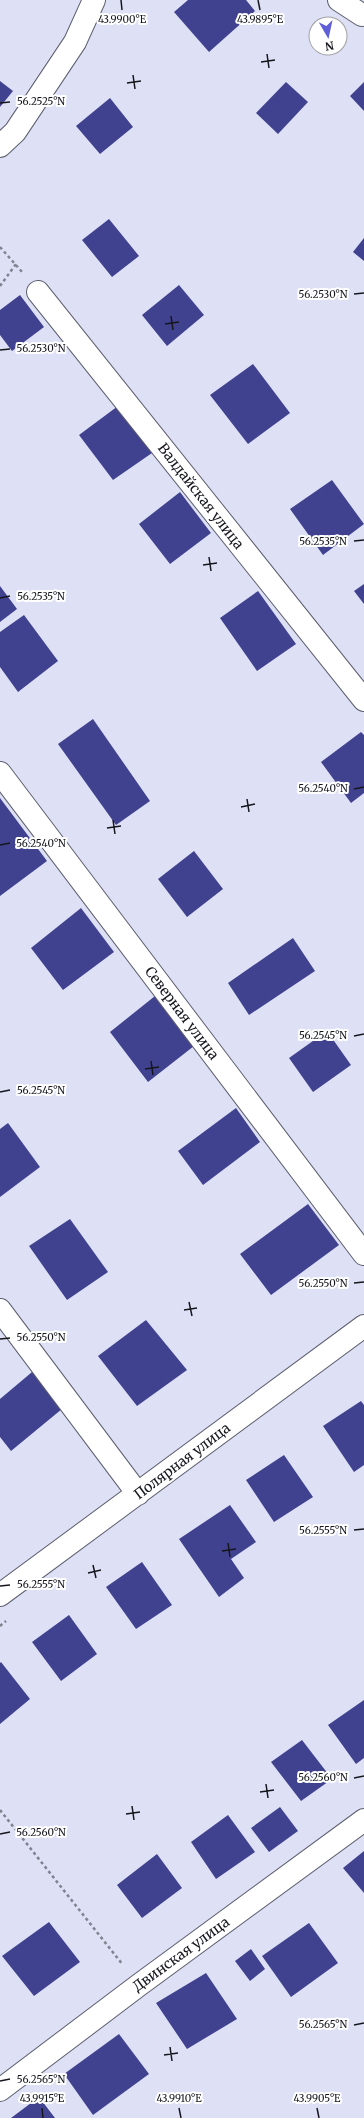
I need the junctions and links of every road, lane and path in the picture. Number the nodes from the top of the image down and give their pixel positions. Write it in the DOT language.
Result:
graph roads {
  1 [pos="94,0"];
  2 [pos="339,0"];
  3 [pos="362,15"];
  4 [pos="0,146"];
  5 [pos="0,247"];
  6 [pos="16,264"];
  7 [pos="0,286"];
  8 [pos="38,292"];
  9 [pos="364,700"];
  10 [pos="0,773"];
  11 [pos="364,1254"];
  12 [pos="0,1310"];
  13 [pos="364,1326"];
  14 [pos="138,1494"];
  15 [pos="0,1595"];
  16 [pos="0,1810"];
  17 [pos="364,1820"];
  18 [pos="139,1985"];
  19 [pos="0,2090"];
  1 -- 4 [label="street"];
  2 -- 3 [label="street"];
  5 -- 6 [label="path"];
  6 -- 7 [label="path"];
  6 -- 8 [label="path"];
  8 -- 9 [label="street, Валдайская улица"];
  10 -- 11 [label="street, Северная улица"];
  12 -- 14 [label="street"];
  13 -- 14 [label="street, Полярная улица"];
  14 -- 15 [label="street, Полярная улица"];
  16 -- 18 [label="path"];
  17 -- 18 [label="street, Двинская улица"];
  18 -- 19 [label="street, Двинская улица"];
}
